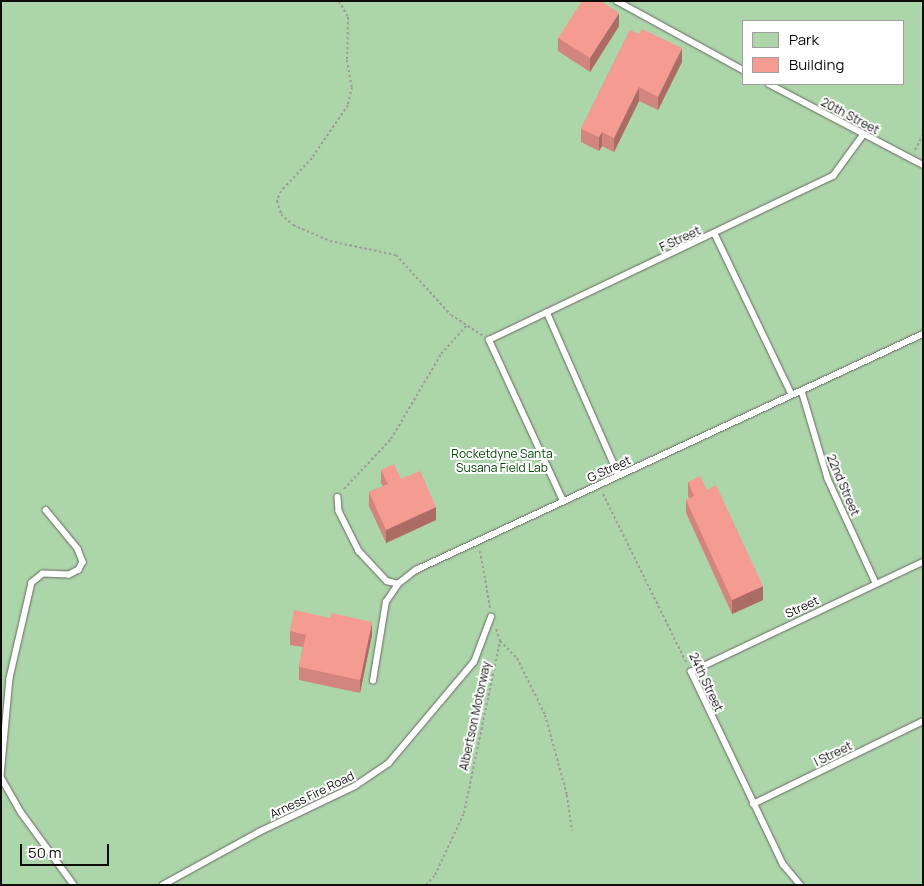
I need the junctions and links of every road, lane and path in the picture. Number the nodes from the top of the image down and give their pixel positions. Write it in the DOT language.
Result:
graph roads {
  1 [pos="339,1"];
  2 [pos="617,1"];
  3 [pos="742,69"];
  4 [pos="771,85"];
  5 [pos="923,134"];
  6 [pos="863,135"];
  7 [pos="910,158"];
  8 [pos="923,165"];
  9 [pos="715,234"];
  10 [pos="547,312"];
  11 [pos="467,326"];
  12 [pos="923,334"];
  13 [pos="489,340"];
  14 [pos="802,391"];
  15 [pos="792,396"];
  16 [pos="620,475"];
  17 [pos="598,485"];
  18 [pos="338,497"];
  19 [pos="563,501"];
  20 [pos="46,510"];
  21 [pos="478,542"];
  22 [pos="923,562"];
  23 [pos="398,584"];
  24 [pos="876,584"];
  25 [pos="491,617"];
  26 [pos="500,641"];
  27 [pos="691,672"];
  28 [pos="373,681"];
  29 [pos="923,721"];
  30 [pos="753,804"];
  31 [pos="572,832"];
  32 [pos="74,885"];
  33 [pos="163,885"];
  34 [pos="426,885"];
  35 [pos="800,885"];
  1 -- 11 [label="path"];
  2 -- 3 [label="lane"];
  4 -- 6 [label="lane, 20th Street"];
  5 -- 7 [label="path"];
  6 -- 7 [label="lane, 20th Street"];
  6 -- 9 [label="lane, F Street"];
  7 -- 8 [label="lane, 20th Street"];
  9 -- 10 [label="lane, F Street"];
  9 -- 15 [label="lane"];
  10 -- 13 [label="lane, F Street"];
  10 -- 16 [label="lane"];
  11 -- 13 [label="path"];
  11 -- 18 [label="path"];
  12 -- 14 [label="lane, G Street"];
  13 -- 19 [label="lane"];
  14 -- 15 [label="lane, G Street"];
  14 -- 24 [label="lane, 22nd Street"];
  15 -- 16 [label="lane, G Street"];
  16 -- 17 [label="lane, G Street"];
  17 -- 19 [label="lane, G Street"];
  17 -- 27 [label="path, 24th Street"];
  18 -- 23 [label="lane"];
  19 -- 21 [label="lane, G Street"];
  20 -- 32 [label="lane"];
  21 -- 23 [label="lane, G Street"];
  21 -- 25 [label="path"];
  22 -- 24 [label="lane, Street"];
  23 -- 28 [label="lane, G Street"];
  24 -- 27 [label="lane, Street"];
  25 -- 26 [label="path"];
  25 -- 33 [label="lane, Arness Fire Road"];
  26 -- 31 [label="path"];
  26 -- 34 [label="path, Albertson Motorway"];
  27 -- 30 [label="lane, 24th Street"];
  29 -- 30 [label="lane, I Street"];
  30 -- 35 [label="lane, 24th Street"];
}
